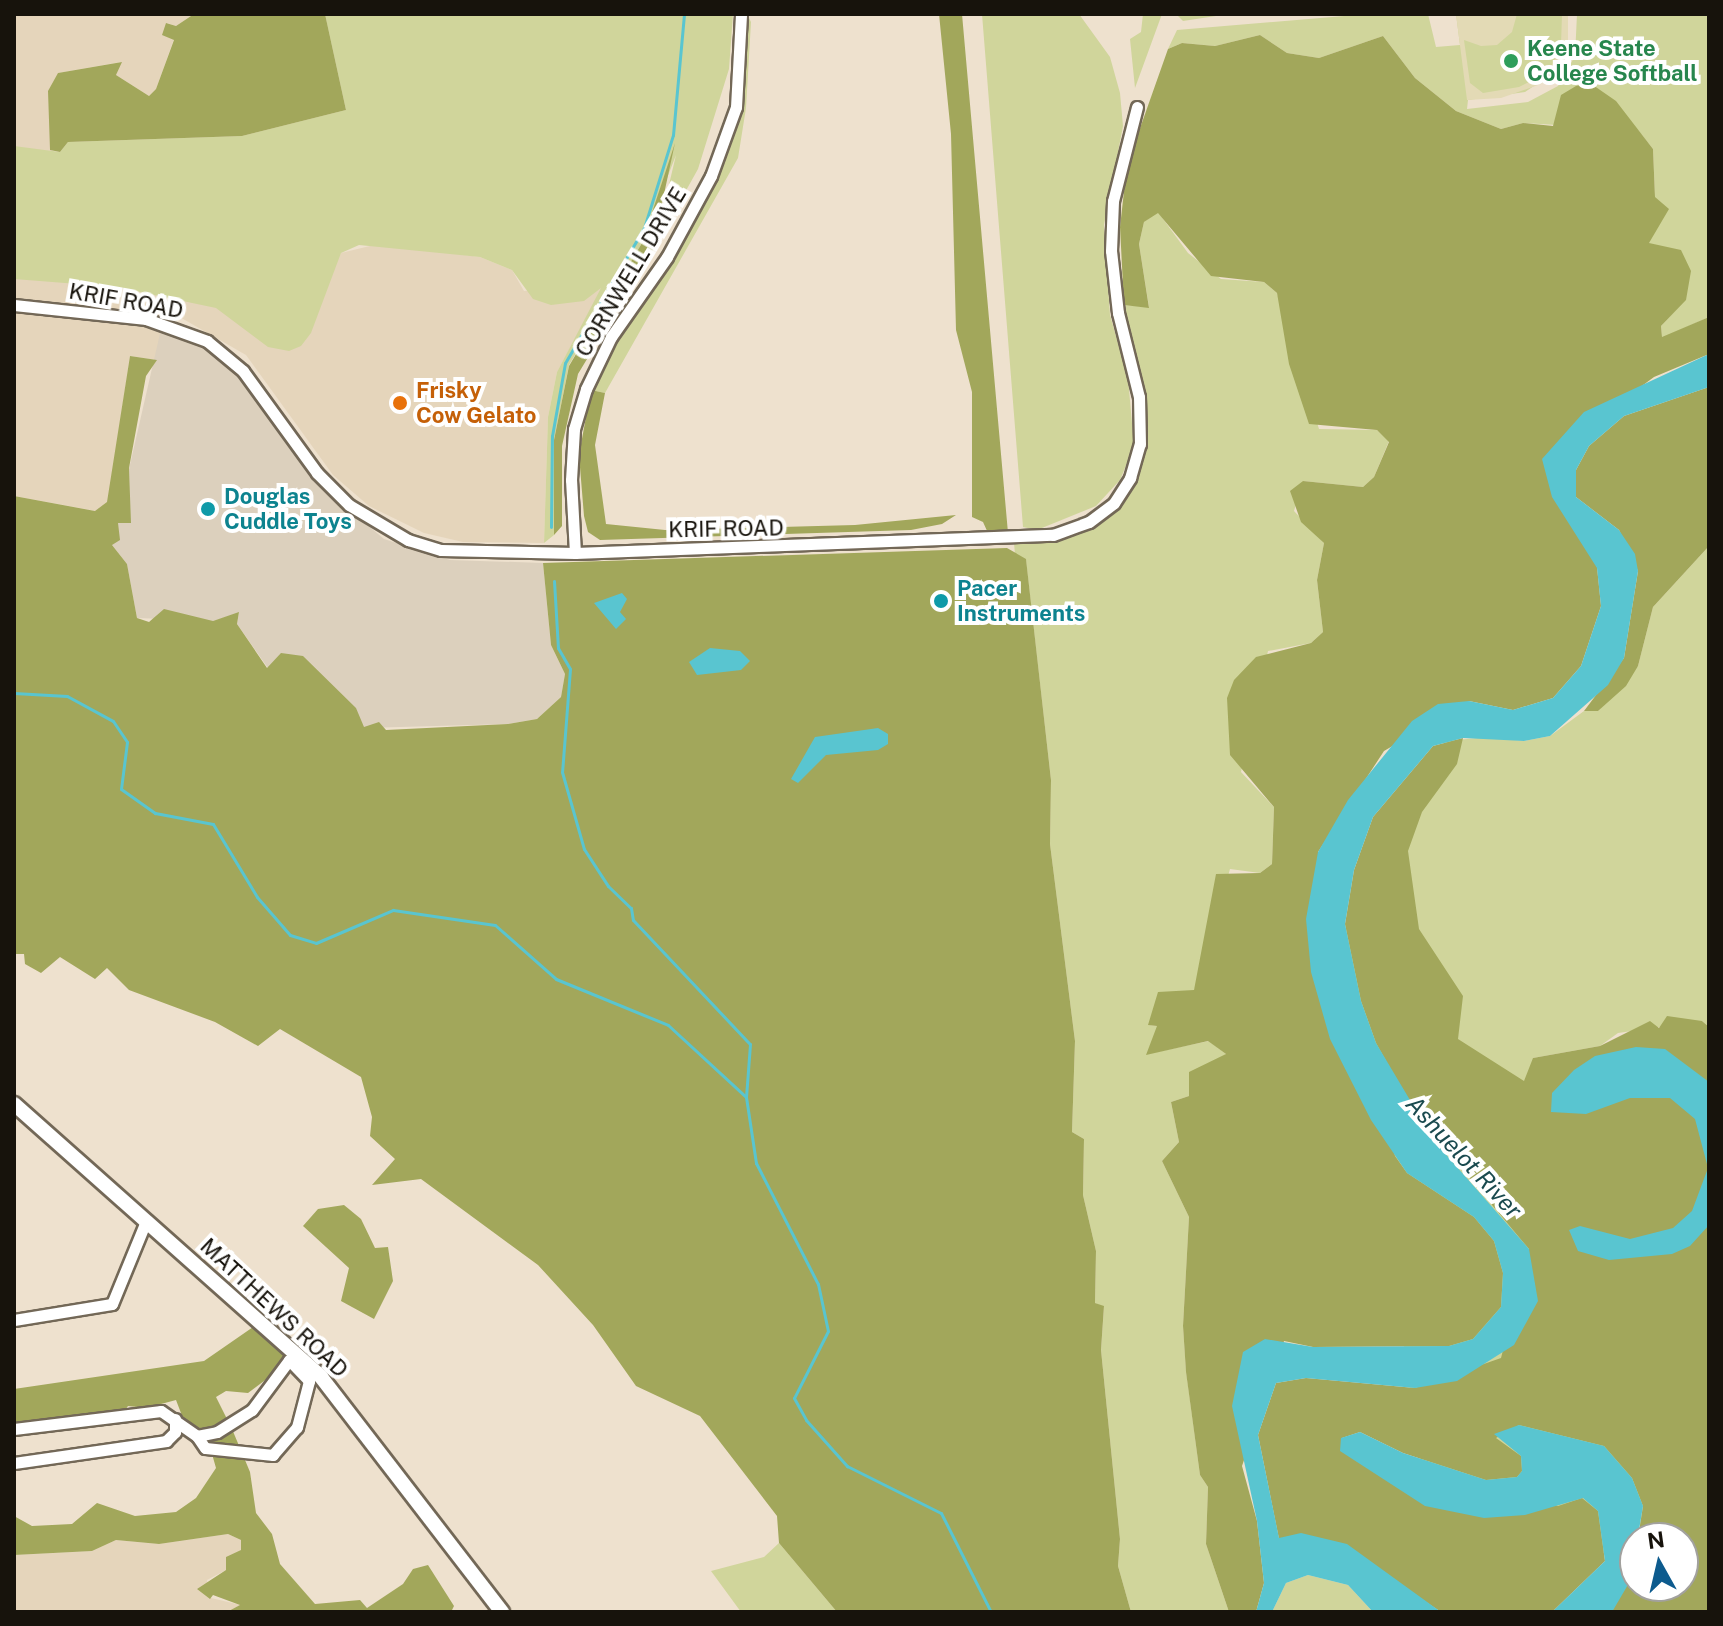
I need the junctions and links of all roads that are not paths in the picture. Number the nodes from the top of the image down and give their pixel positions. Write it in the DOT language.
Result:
graph roads {
  1 [pos="741,14"];
  2 [pos="1137,107"];
  3 [pos="14,305"];
  4 [pos="575,553"];
  5 [pos="14,1104"];
  6 [pos="146,1221"];
  7 [pos="14,1320"];
  8 [pos="175,1419"];
  9 [pos="14,1429"];
  10 [pos="197,1436"];
  11 [pos="14,1463"];
  12 [pos="502,1612"];
  1 -- 4 [label="street, CORNWELL DRIVE"];
  2 -- 4 [label="street, KRIF ROAD"];
  3 -- 4 [label="street, KRIF ROAD"];
  5 -- 6 [label="street, MATTHEWS ROAD"];
  6 -- 7 [label="street"];
  6 -- 12 [label="street, MATTHEWS ROAD"];
  8 -- 9 [label="street"];
  8 -- 10 [label="street"];
  8 -- 11 [label="street"];
  10 -- 10 [label="street"];
}
